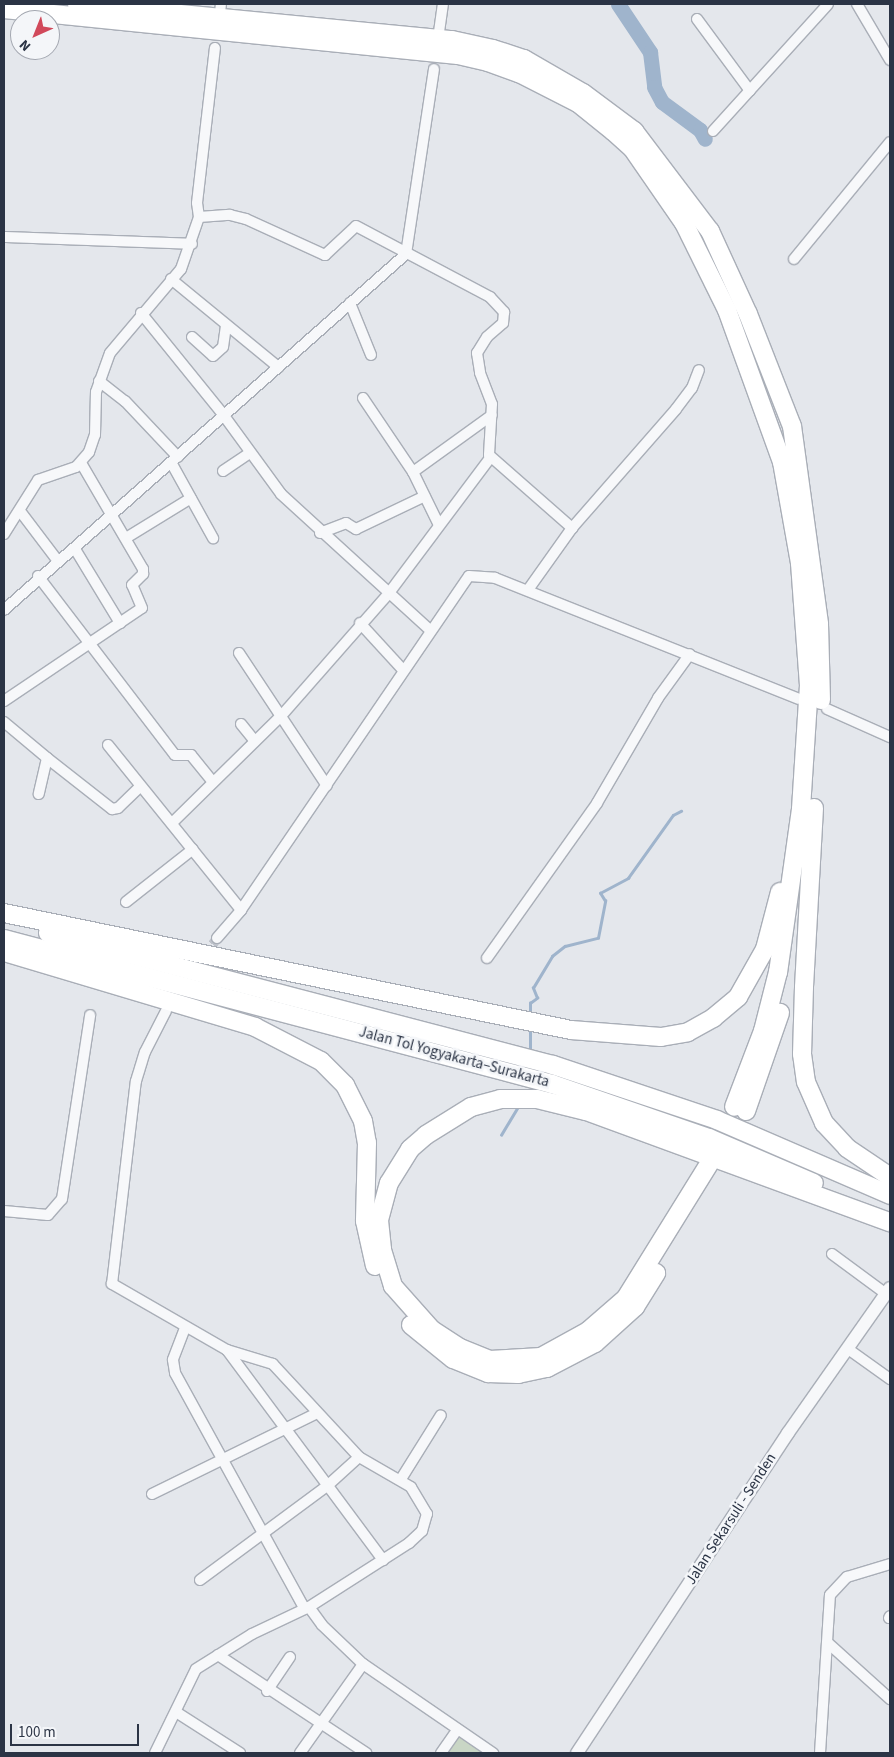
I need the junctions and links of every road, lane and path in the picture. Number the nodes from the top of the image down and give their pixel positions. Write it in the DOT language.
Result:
graph roads {
  1 [pos="77,4"];
  2 [pos="443,4"];
  3 [pos="828,4"];
  4 [pos="857,4"];
  5 [pos="4,9"];
  6 [pos="696,19"];
  7 [pos="439,32"];
  8 [pos="216,48"];
  9 [pos="890,60"];
  10 [pos="434,69"];
  11 [pos="750,91"];
  12 [pos="713,131"];
  13 [pos="890,142"];
  14 [pos="199,217"];
  15 [pos="4,237"];
  16 [pos="192,244"];
  17 [pos="406,254"];
  18 [pos="794,259"];
  19 [pos="171,279"];
  20 [pos="350,303"];
  21 [pos="141,314"];
  22 [pos="226,325"];
  23 [pos="192,338"];
  24 [pos="371,355"];
  25 [pos="278,366"];
  26 [pos="699,370"];
  27 [pos="99,381"];
  28 [pos="363,398"];
  29 [pos="222,413"];
  30 [pos="492,415"];
  31 [pos="250,453"];
  32 [pos="490,458"];
  33 [pos="175,460"];
  34 [pos="81,463"];
  35 [pos="223,471"];
  36 [pos="413,472"];
  37 [pos="425,496"];
  38 [pos="191,498"];
  39 [pos="20,511"];
  40 [pos="111,512"];
  41 [pos="438,523"];
  42 [pos="572,528"];
  43 [pos="320,533"];
  44 [pos="4,534"];
  45 [pos="126,538"];
  46 [pos="213,538"];
  47 [pos="75,549"];
  48 [pos="58,562"];
  49 [pos="38,576"];
  50 [pos="528,590"];
  51 [pos="389,593"];
  52 [pos="4,610"];
  53 [pos="120,623"];
  54 [pos="360,623"];
  55 [pos="429,629"];
  56 [pos="87,643"];
  57 [pos="239,653"];
  58 [pos="690,654"];
  59 [pos="403,670"];
  60 [pos="799,699"];
  61 [pos="4,701"];
  62 [pos="827,709"];
  63 [pos="282,715"];
  64 [pos="4,722"];
  65 [pos="241,724"];
  66 [pos="890,737"];
  67 [pos="255,741"];
  68 [pos="108,746"];
  69 [pos="47,758"];
  70 [pos="213,782"];
  71 [pos="327,786"];
  72 [pos="140,787"];
  73 [pos="39,794"];
  74 [pos="807,809"];
  75 [pos="172,823"];
  76 [pos="193,849"];
  77 [pos="126,902"];
  78 [pos="241,910"];
  79 [pos="4,913"];
  80 [pos="4,922"];
  81 [pos="217,938"];
  82 [pos="4,939"];
  83 [pos="4,952"];
  84 [pos="487,958"];
  85 [pos="166,1010"];
  86 [pos="90,1015"];
  87 [pos="740,1109"];
  88 [pos="890,1177"];
  89 [pos="890,1195"];
  90 [pos="4,1211"];
  91 [pos="890,1216"];
  92 [pos="890,1222"];
  93 [pos="832,1254"];
  94 [pos="888,1291"];
  95 [pos="186,1328"];
  96 [pos="848,1349"];
  97 [pos="227,1350"];
  98 [pos="890,1379"];
  99 [pos="317,1413"];
  100 [pos="441,1415"];
  101 [pos="287,1429"];
  102 [pos="359,1457"];
  103 [pos="222,1460"];
  104 [pos="401,1479"];
  105 [pos="327,1486"];
  106 [pos="152,1494"];
  107 [pos="262,1533"];
  108 [pos="383,1560"];
  109 [pos="890,1564"];
  110 [pos="200,1580"];
  111 [pos="307,1608"];
  112 [pos="828,1643"];
  113 [pos="218,1655"];
  114 [pos="290,1657"];
  115 [pos="362,1664"];
  116 [pos="267,1691"];
  117 [pos="890,1699"];
  118 [pos="176,1712"];
  119 [pos="321,1725"];
  120 [pos="458,1730"];
  121 [pos="155,1753"];
  122 [pos="240,1753"];
  123 [pos="300,1753"];
  124 [pos="366,1753"];
  125 [pos="441,1753"];
  126 [pos="493,1753"];
  127 [pos="577,1753"];
  128 [pos="820,1753"];
  1 -- 74 [label="highway"];
  2 -- 7 [label="street"];
  3 -- 11 [label="street"];
  4 -- 9 [label="street"];
  5 -- 74 [label="highway"];
  6 -- 11 [label="street"];
  8 -- 14 [label="street"];
  10 -- 17 [label="street"];
  11 -- 12 [label="street"];
  13 -- 18 [label="street"];
  14 -- 16 [label="street"];
  14 -- 17 [label="street"];
  15 -- 16 [label="street"];
  16 -- 19 [label="street"];
  17 -- 20 [label="street"];
  17 -- 30 [label="street"];
  19 -- 21 [label="street"];
  19 -- 22 [label="street"];
  20 -- 24 [label="street"];
  20 -- 25 [label="street"];
  21 -- 27 [label="street"];
  21 -- 29 [label="street"];
  22 -- 23 [label="street"];
  22 -- 25 [label="street"];
  25 -- 29 [label="street"];
  26 -- 42 [label="street"];
  27 -- 33 [label="street"];
  27 -- 34 [label="street"];
  28 -- 36 [label="street"];
  29 -- 31 [label="street"];
  29 -- 33 [label="street"];
  30 -- 32 [label="street"];
  30 -- 36 [label="street"];
  31 -- 35 [label="street"];
  31 -- 43 [label="street"];
  32 -- 41 [label="street"];
  32 -- 42 [label="street"];
  33 -- 38 [label="street"];
  33 -- 40 [label="street"];
  34 -- 39 [label="street"];
  34 -- 40 [label="street"];
  36 -- 37 [label="street"];
  37 -- 41 [label="street"];
  37 -- 43 [label="street"];
  38 -- 45 [label="street"];
  38 -- 46 [label="street"];
  39 -- 44 [label="street"];
  39 -- 48 [label="street"];
  40 -- 45 [label="street"];
  40 -- 47 [label="street"];
  41 -- 51 [label="street"];
  42 -- 50 [label="street"];
  43 -- 51 [label="street"];
  45 -- 53 [label="street"];
  47 -- 48 [label="street"];
  47 -- 53 [label="street"];
  48 -- 49 [label="street"];
  49 -- 52 [label="street"];
  49 -- 56 [label="street"];
  50 -- 55 [label="street"];
  50 -- 58 [label="street"];
  51 -- 54 [label="street"];
  51 -- 55 [label="street"];
  53 -- 56 [label="street"];
  54 -- 59 [label="street"];
  54 -- 63 [label="street"];
  55 -- 59 [label="street"];
  56 -- 61 [label="street"];
  56 -- 70 [label="street"];
  57 -- 63 [label="street"];
  58 -- 60 [label="street"];
  58 -- 84 [label="street"];
  59 -- 71 [label="street"];
  62 -- 66 [label="street"];
  63 -- 67 [label="street"];
  63 -- 71 [label="street"];
  64 -- 69 [label="street"];
  65 -- 67 [label="street"];
  67 -- 70 [label="street"];
  68 -- 72 [label="street"];
  69 -- 72 [label="street"];
  69 -- 73 [label="street"];
  70 -- 75 [label="street"];
  71 -- 78 [label="street"];
  72 -- 75 [label="street"];
  74 -- 79 [label="highway"];
  74 -- 87 [label="highway"];
  74 -- 88 [label="highway"];
  75 -- 76 [label="street"];
  76 -- 77 [label="street"];
  76 -- 78 [label="street"];
  78 -- 81 [label="street"];
  80 -- 89 [label="highway, Jalan Tol Yogyakarta–Surakarta"];
  82 -- 91 [label="highway, Jalan Tol Yogyakarta–Surakarta"];
  83 -- 92 [label="highway"];
  85 -- 95 [label="street"];
  86 -- 90 [label="street"];
  93 -- 94 [label="street"];
  94 -- 96 [label="street, Jalan Sekarsuli - Senden"];
  95 -- 97 [label="street"];
  95 -- 103 [label="street"];
  96 -- 98 [label="street"];
  96 -- 127 [label="street, Jalan Sekarsuli - Senden"];
  97 -- 99 [label="street"];
  97 -- 101 [label="street"];
  99 -- 101 [label="street"];
  99 -- 102 [label="street"];
  100 -- 104 [label="street"];
  101 -- 103 [label="street"];
  101 -- 105 [label="street"];
  102 -- 104 [label="street"];
  102 -- 105 [label="street"];
  103 -- 106 [label="street"];
  103 -- 107 [label="street"];
  104 -- 108 [label="street"];
  105 -- 107 [label="street"];
  105 -- 108 [label="street"];
  107 -- 110 [label="street"];
  107 -- 111 [label="street"];
  108 -- 111 [label="street"];
  109 -- 112 [label="street"];
  111 -- 113 [label="street"];
  111 -- 115 [label="street"];
  112 -- 117 [label="street"];
  112 -- 128 [label="street"];
  113 -- 116 [label="street"];
  113 -- 118 [label="street"];
  114 -- 116 [label="street"];
  115 -- 119 [label="street"];
  115 -- 120 [label="street"];
  116 -- 119 [label="street"];
  118 -- 121 [label="street"];
  118 -- 122 [label="street"];
  119 -- 123 [label="street"];
  119 -- 124 [label="street"];
  120 -- 125 [label="street"];
  120 -- 126 [label="street"];
}
